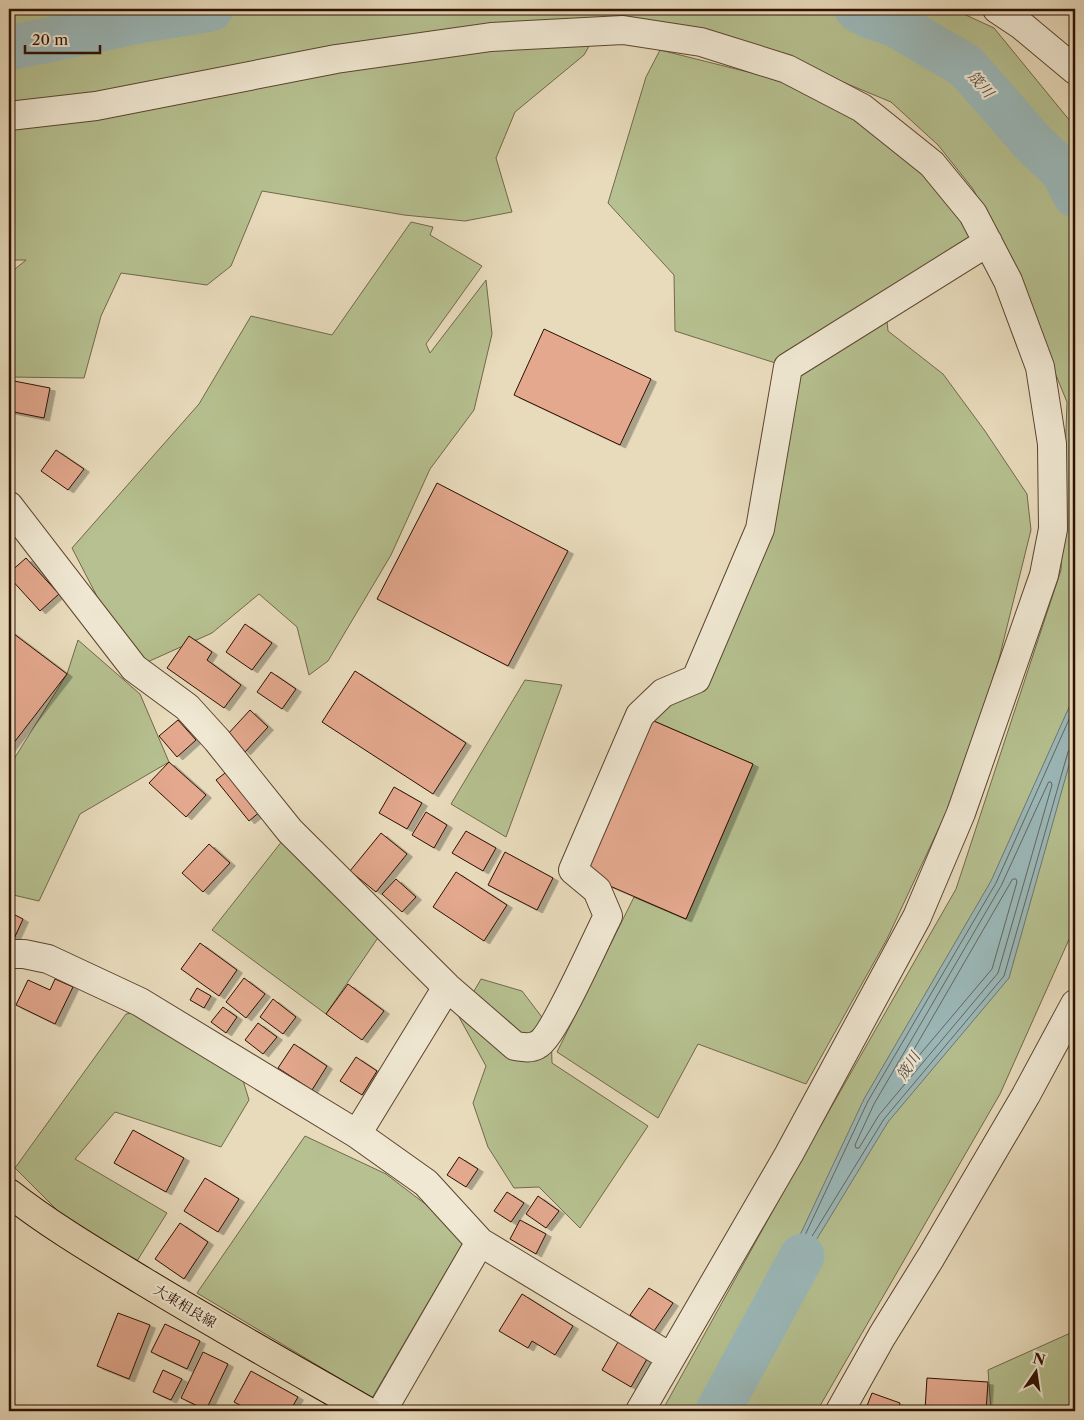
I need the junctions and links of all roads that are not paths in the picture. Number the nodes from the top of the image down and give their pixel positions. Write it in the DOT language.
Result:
graph roads {
  1 [pos="997,9"];
  2 [pos="1075,70"];
  3 [pos="9,116"];
  4 [pos="988,242"];
  5 [pos="9,506"];
  6 [pos="9,954"];
  7 [pos="447,987"];
  8 [pos="1075,1004"];
  9 [pos="357,1134"];
  10 [pos="10,1197"];
  11 [pos="480,1242"];
  12 [pos="670,1357"];
  13 [pos="367,1411"];
  14 [pos="382,1411"];
  15 [pos="640,1411"];
  16 [pos="840,1411"];
  1 -- 2 [label="street"];
  3 -- 4 [label="street"];
  4 -- 7 [label="street"];
  4 -- 12 [label="street"];
  5 -- 7 [label="street"];
  6 -- 9 [label="street"];
  7 -- 9 [label="street"];
  8 -- 16 [label="street"];
  9 -- 11 [label="street"];
  10 -- 13 [label="main road, 大東相良線"];
  11 -- 12 [label="street"];
  11 -- 14 [label="street"];
  12 -- 15 [label="street"];
}
